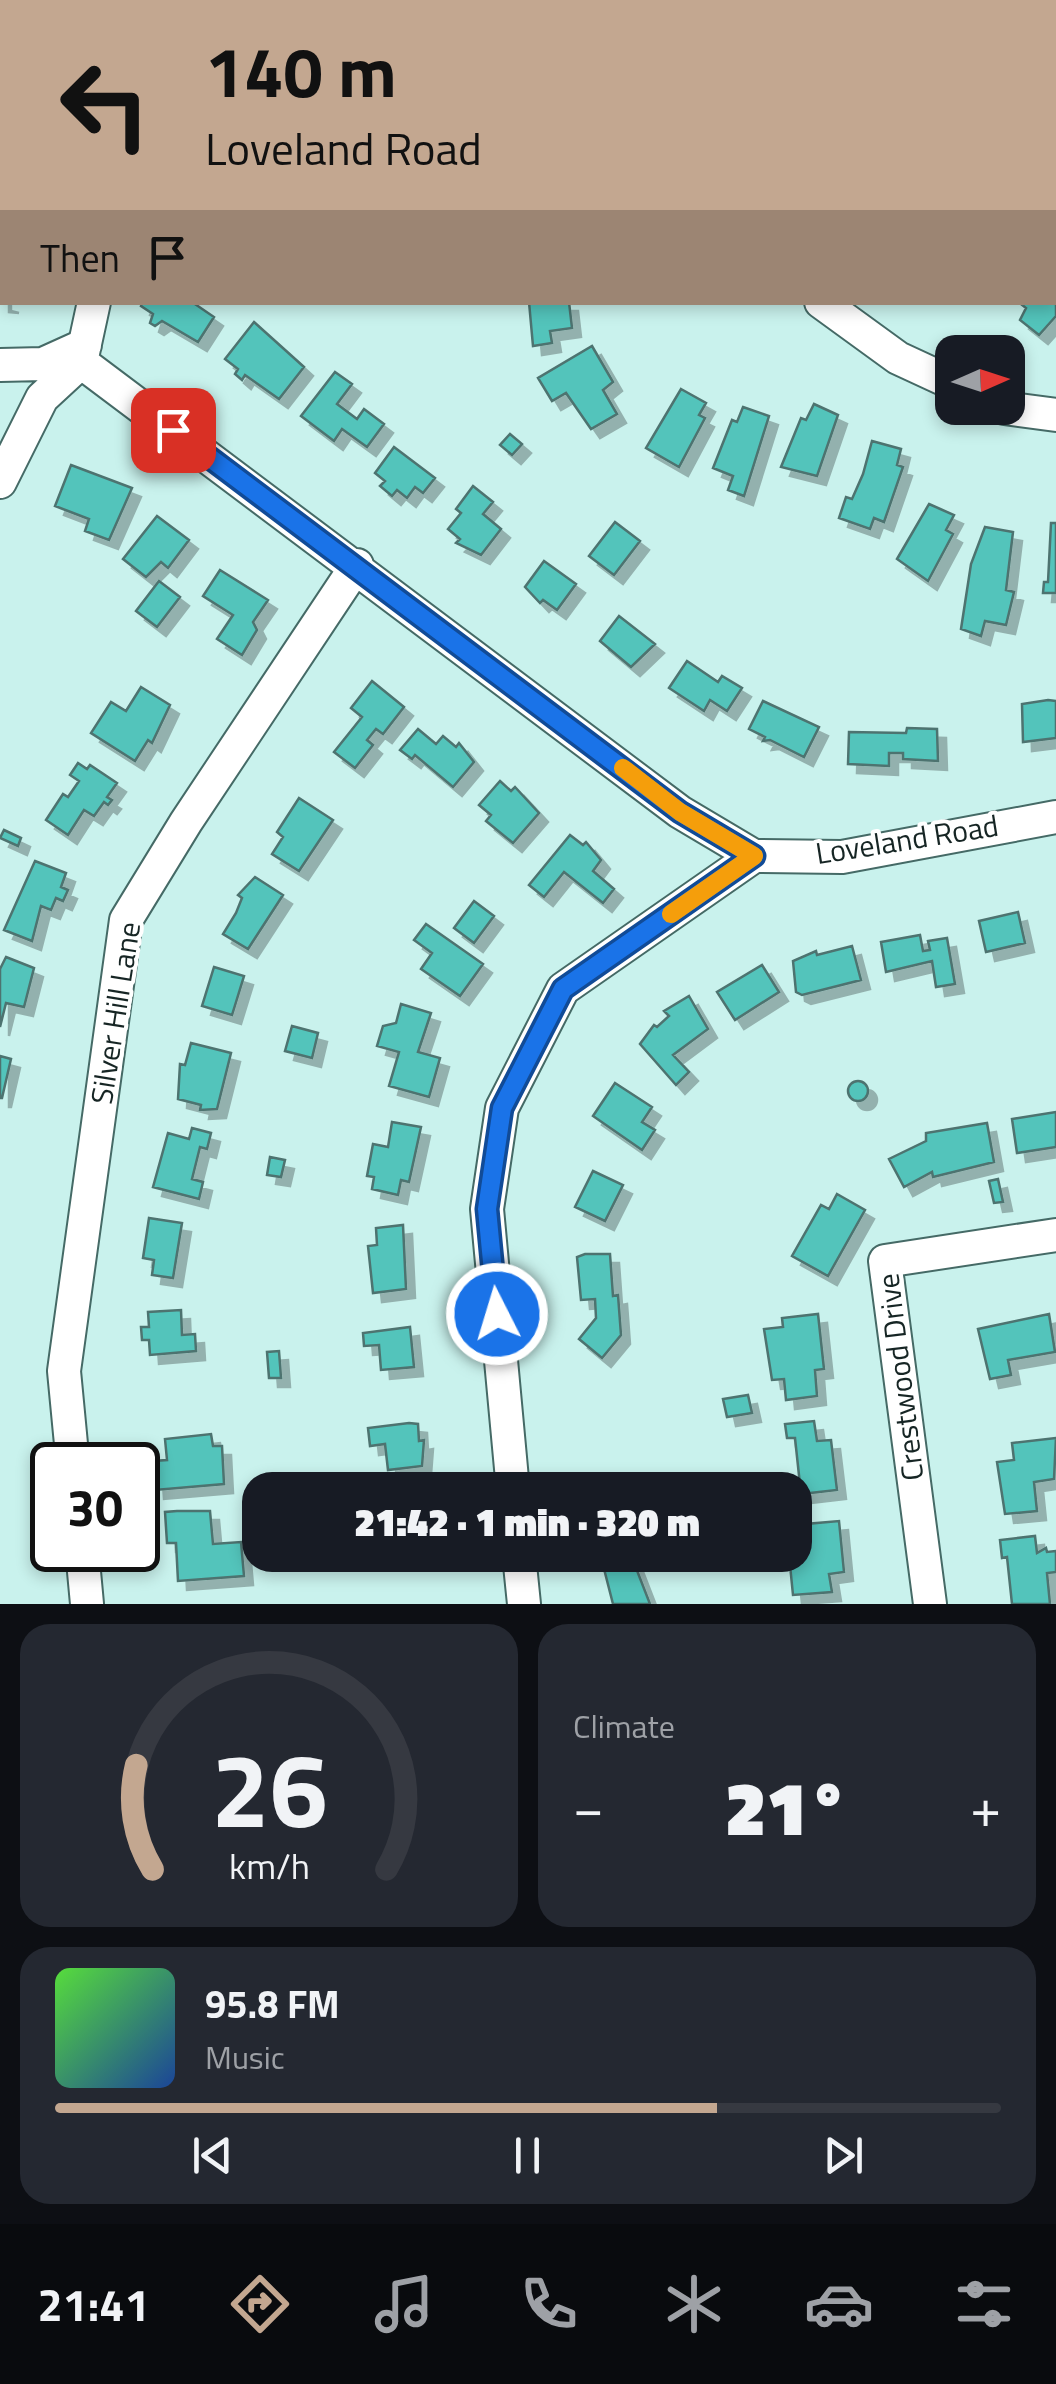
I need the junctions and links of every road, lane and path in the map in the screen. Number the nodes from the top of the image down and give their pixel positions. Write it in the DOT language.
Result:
graph roads {
  1 [pos="93,305"];
  2 [pos="825,305"];
  3 [pos="83,353"];
  4 [pos="0,364"];
  5 [pos="935,376"];
  6 [pos="1025,411"];
  7 [pos="1056,415"];
  8 [pos="0,482"];
  9 [pos="357,566"];
  10 [pos="1056,816"];
  11 [pos="754,856"];
  12 [pos="1056,1236"];
  13 [pos="72,1442"];
  14 [pos="511,1472"];
  15 [pos="84,1572"];
  16 [pos="521,1572"];
  17 [pos="87,1604"];
  18 [pos="524,1604"];
  19 [pos="930,1604"];
  1 -- 3 [label="street"];
  2 -- 5 [label="street"];
  3 -- 4 [label="street"];
  3 -- 8 [label="street"];
  3 -- 9 [label="street"];
  6 -- 7 [label="street"];
  9 -- 11 [label="street"];
  9 -- 13 [label="street, Silver Hill Lane"];
  10 -- 11 [label="street, Loveland Road"];
  11 -- 14 [label="street"];
  12 -- 19 [label="street, Crestwood Drive"];
  15 -- 17 [label="street"];
  16 -- 18 [label="street"];
}
